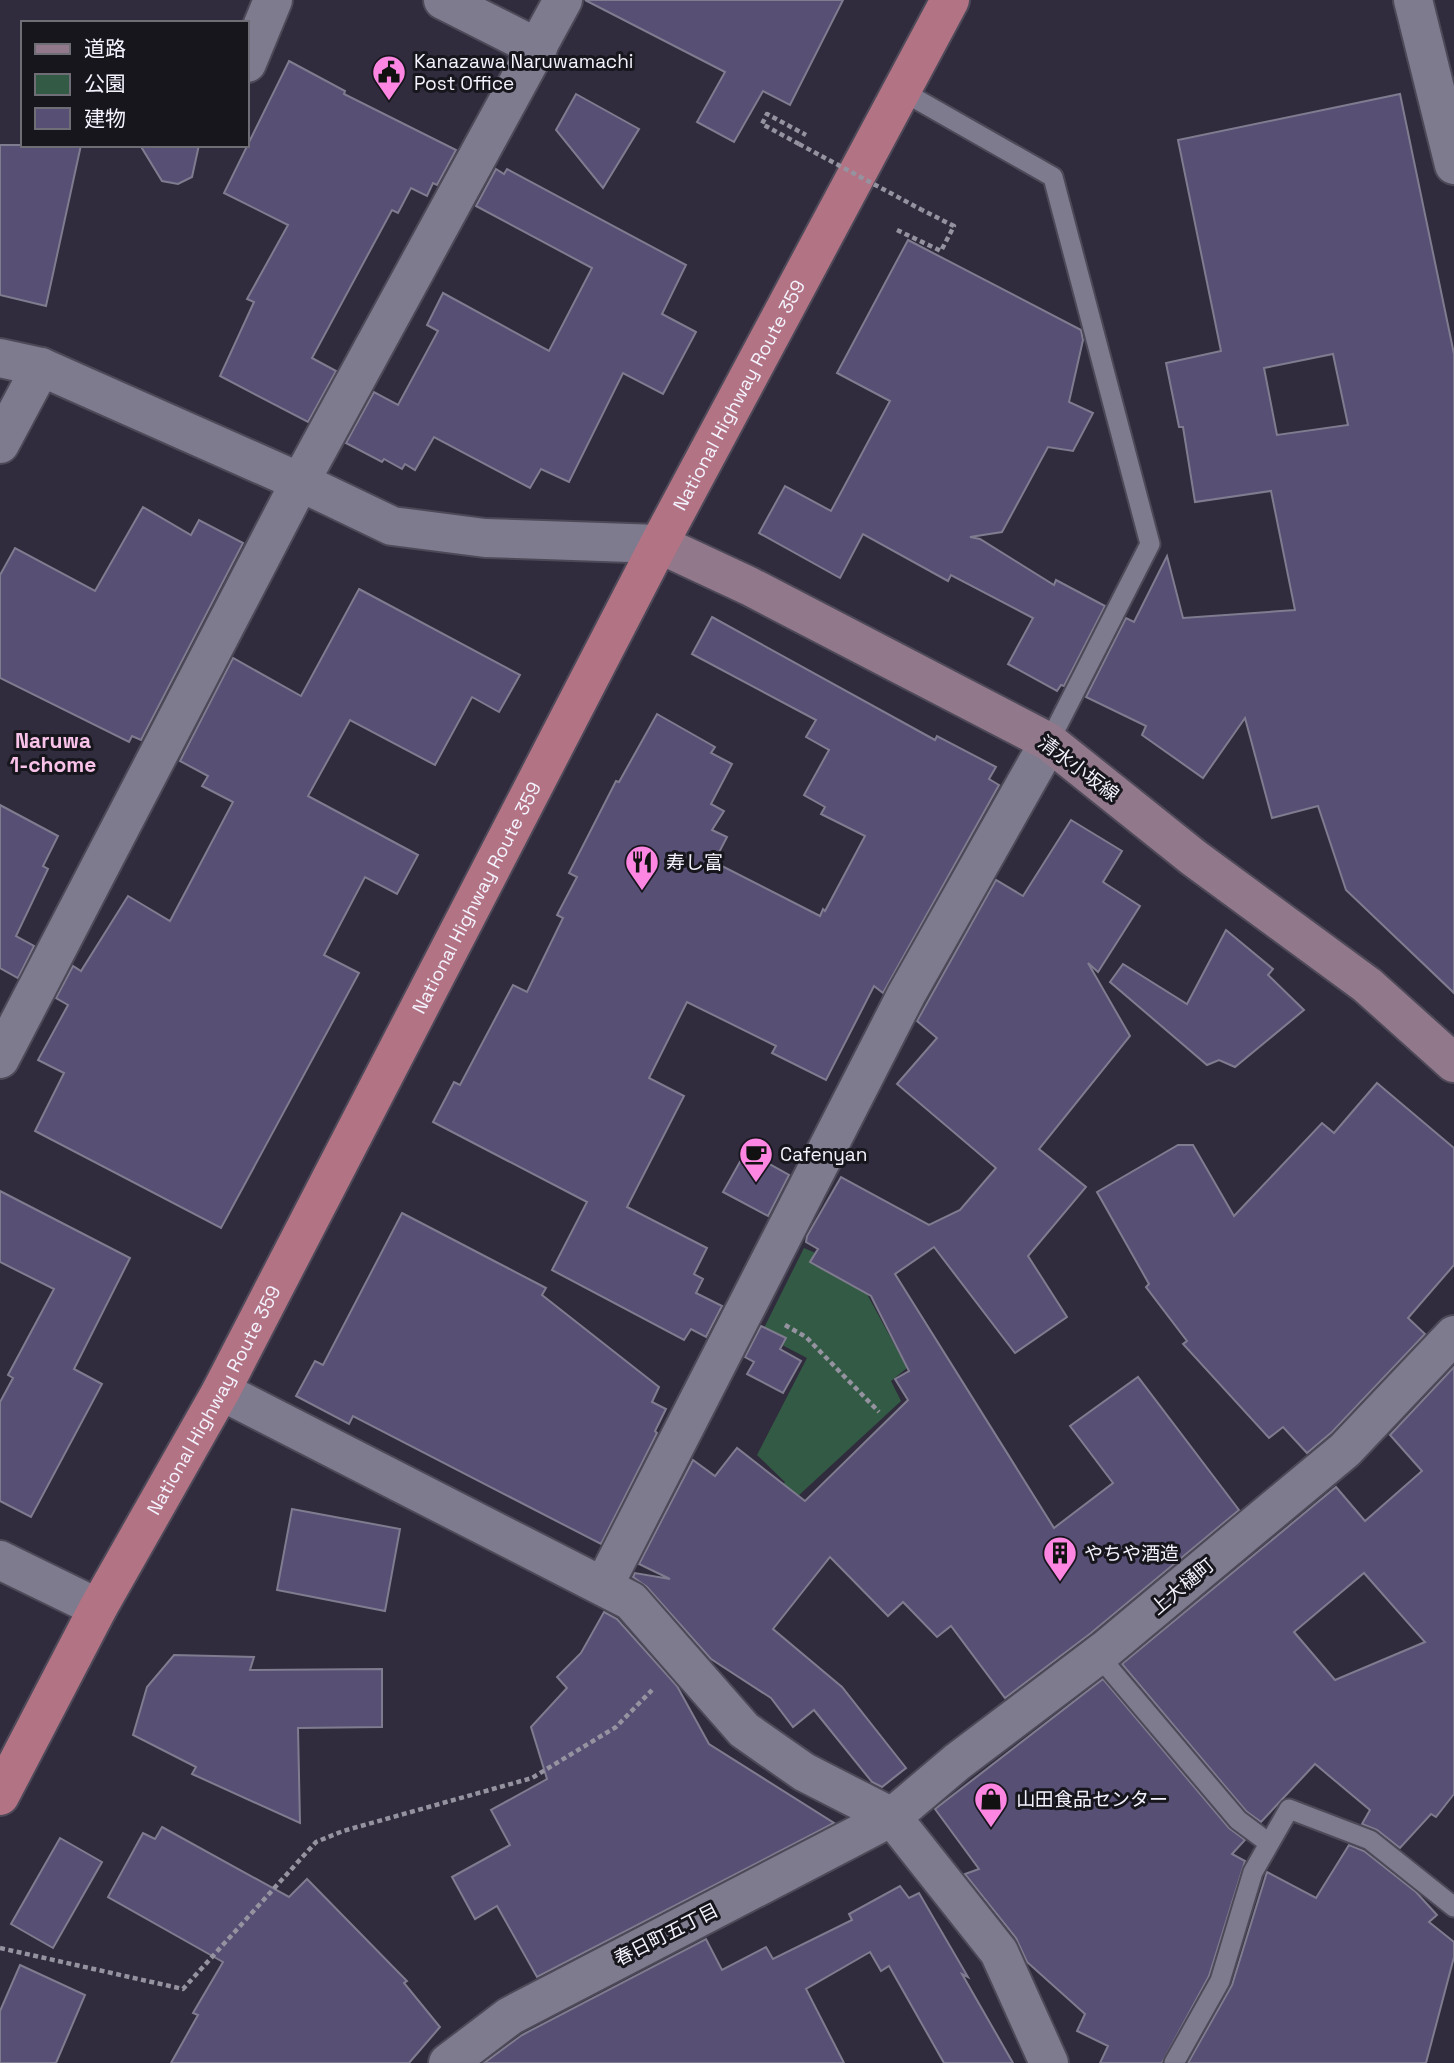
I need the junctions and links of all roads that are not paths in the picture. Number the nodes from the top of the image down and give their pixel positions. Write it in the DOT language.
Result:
graph roads {
  1 [pos="273,0"];
  2 [pos="443,0"];
  3 [pos="564,0"];
  4 [pos="950,0"];
  5 [pos="1413,0"];
  6 [pos="538,48"];
  7 [pos="248,61"];
  8 [pos="902,91"];
  9 [pos="1454,165"];
  10 [pos="0,358"];
  11 [pos="41,367"];
  12 [pos="0,444"];
  13 [pos="300,482"];
  14 [pos="659,544"];
  15 [pos="1049,742"];
  16 [pos="0,1059"];
  17 [pos="1454,1063"];
  18 [pos="1454,1335"];
  19 [pos="221,1391"];
  20 [pos="0,1560"];
  21 [pos="604,1585"];
  22 [pos="99,1608"];
  23 [pos="1098,1654"];
  24 [pos="0,1796"];
  25 [pos="892,1816"];
  26 [pos="1269,1843"];
  27 [pos="1454,1907"];
  28 [pos="449,2063"];
  29 [pos="1049,2063"];
  30 [pos="1174,2063"];
  1 -- 7 [label="street"];
  2 -- 6 [label="street"];
  3 -- 6 [label="street"];
  4 -- 8 [label="highway, National Highway Route 359"];
  5 -- 9 [label="street"];
  6 -- 13 [label="street"];
  8 -- 14 [label="highway, National Highway Route 359"];
  8 -- 15 [label="lane"];
  10 -- 11 [label="street"];
  11 -- 12 [label="street"];
  11 -- 13 [label="street"];
  13 -- 14 [label="street"];
  13 -- 16 [label="street"];
  14 -- 15 [label="main road, 清水小坂線"];
  14 -- 19 [label="highway, National Highway Route 359"];
  15 -- 17 [label="main road, 清水小坂線"];
  15 -- 21 [label="street"];
  18 -- 23 [label="street, 上大樋町"];
  19 -- 21 [label="street"];
  19 -- 22 [label="highway, National Highway Route 359"];
  20 -- 22 [label="street"];
  21 -- 25 [label="street"];
  22 -- 24 [label="highway, National Highway Route 359"];
  23 -- 25 [label="street, 上大樋町"];
  23 -- 26 [label="lane"];
  25 -- 28 [label="street, 春日町五丁目"];
  25 -- 29 [label="street"];
  26 -- 27 [label="lane"];
  26 -- 30 [label="lane"];
}
